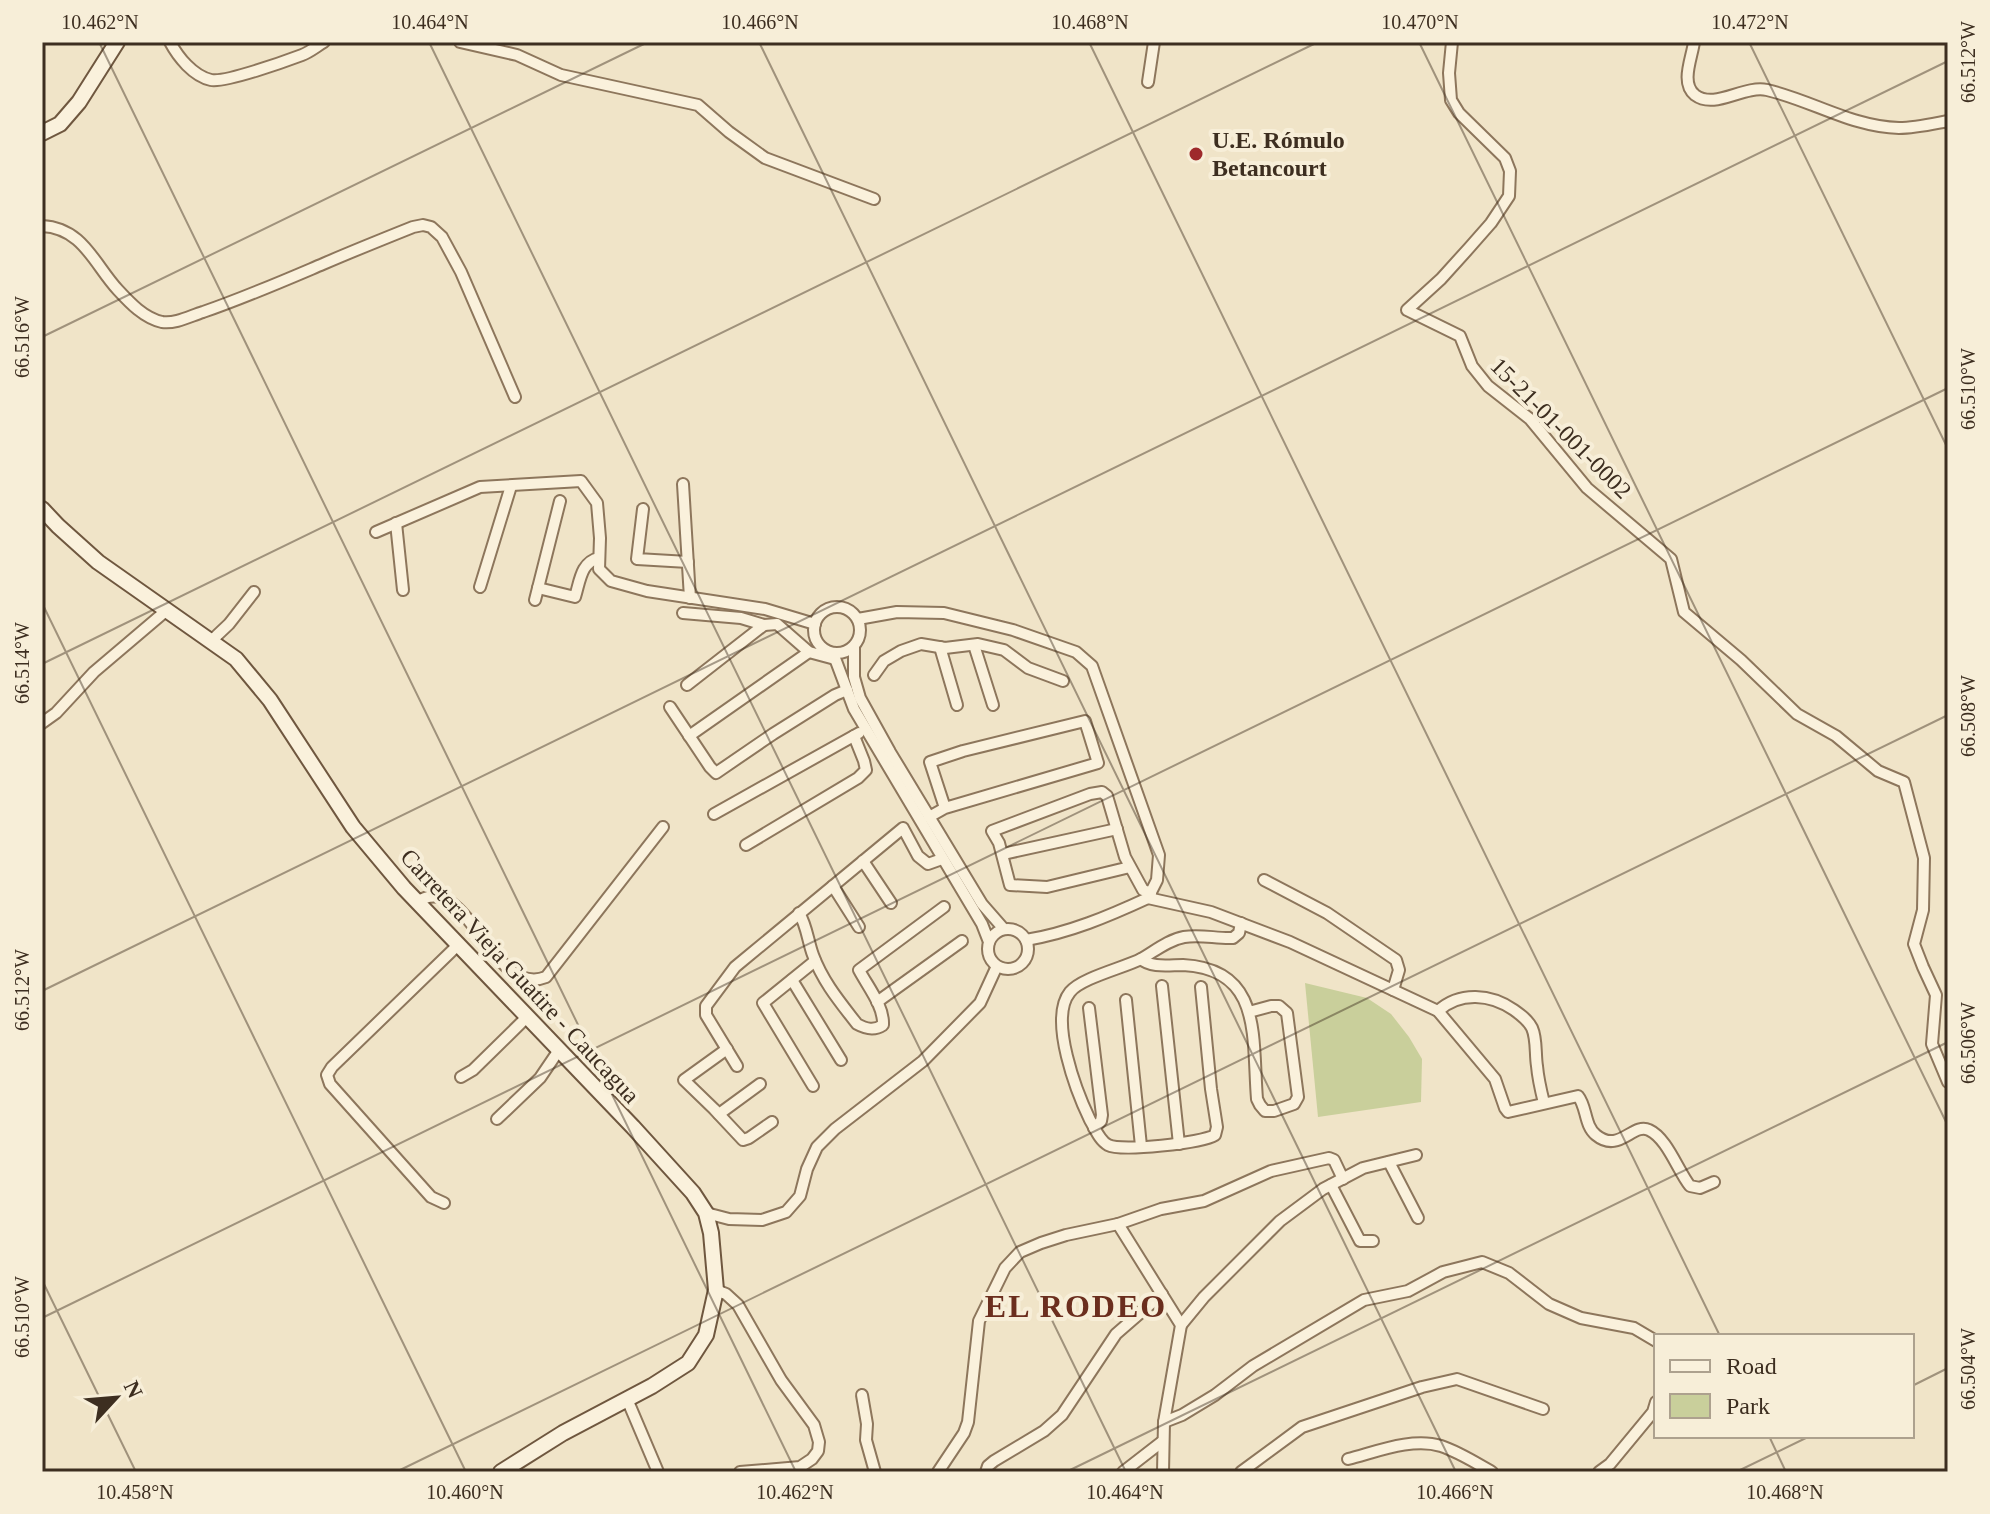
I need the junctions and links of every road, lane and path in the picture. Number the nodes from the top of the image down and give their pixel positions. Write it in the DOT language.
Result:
graph roads {
  1 [pos="117,42"];
  2 [pos="170,42"];
  3 [pos="324,42"];
  4 [pos="460,42"];
  5 [pos="1154,42"];
  6 [pos="1452,42"];
  7 [pos="1694,42"];
  8 [pos="1148,82"];
  9 [pos="1948,121"];
  10 [pos="42,133"];
  11 [pos="874,199"];
  12 [pos="42,226"];
  13 [pos="515,397"];
  14 [pos="683,484"];
  15 [pos="511,486"];
  16 [pos="560,501"];
  17 [pos="42,509"];
  18 [pos="643,509"];
  19 [pos="396,523"];
  20 [pos="376,532"];
  21 [pos="599,558"];
  22 [pos="688,562"];
  23 [pos="480,587"];
  24 [pos="538,588"];
  25 [pos="403,590"];
  26 [pos="254,592"];
  27 [pos="690,598"];
  28 [pos="535,600"];
  29 [pos="167,610"];
  30 [pos="683,613"];
  31 [pos="858,619"];
  32 [pos="977,622"];
  33 [pos="815,624"];
  34 [pos="764,625"];
  35 [pos="211,641"];
  36 [pos="976,645"];
  37 [pos="854,647"];
  38 [pos="940,647"];
  39 [pos="809,652"];
  40 [pos="834,656"];
  41 [pos="874,675"];
  42 [pos="1063,681"];
  43 [pos="687,685"];
  44 [pos="847,690"];
  45 [pos="957,705"];
  46 [pos="993,705"];
  47 [pos="670,707"];
  48 [pos="42,723"];
  49 [pos="866,729"];
  50 [pos="689,736"];
  51 [pos="854,736"];
  52 [pos="945,808"];
  53 [pos="714,814"];
  54 [pos="929,817"];
  55 [pos="663,827"];
  56 [pos="1117,829"];
  57 [pos="746,845"];
  58 [pos="1003,854"];
  59 [pos="942,859"];
  60 [pos="863,861"];
  61 [pos="1130,867"];
  62 [pos="1264,880"];
  63 [pos="833,886"];
  64 [pos="1150,896"];
  65 [pos="417,902"];
  66 [pos="891,903"];
  67 [pos="944,907"];
  68 [pos="799,913"];
  69 [pos="1241,923"];
  70 [pos="859,927"];
  71 [pos="1003,928"];
  72 [pos="1026,940"];
  73 [pos="962,941"];
  74 [pos="989,942"];
  75 [pos="458,945"];
  76 [pos="1141,959"];
  77 [pos="815,961"];
  78 [pos="997,966"];
  79 [pos="792,980"];
  80 [pos="1162,986"];
  81 [pos="1201,987"];
  82 [pos="1393,990"];
  83 [pos="1126,1000"];
  84 [pos="877,1002"];
  85 [pos="1089,1008"];
  86 [pos="1438,1011"];
  87 [pos="1249,1012"];
  88 [pos="527,1017"];
  89 [pos="727,1049"];
  90 [pos="559,1050"];
  91 [pos="841,1060"];
  92 [pos="737,1066"];
  93 [pos="461,1077"];
  94 [pos="1948,1082"];
  95 [pos="760,1084"];
  96 [pos="813,1086"];
  97 [pos="1544,1103"];
  98 [pos="719,1114"];
  99 [pos="497,1119"];
  100 [pos="772,1122"];
  101 [pos="1094,1128"];
  102 [pos="1179,1144"];
  103 [pos="1141,1146"];
  104 [pos="1416,1155"];
  105 [pos="1389,1162"];
  106 [pos="1343,1179"];
  107 [pos="1714,1182"];
  108 [pos="1331,1185"];
  109 [pos="444,1203"];
  110 [pos="706,1213"];
  111 [pos="1418,1218"];
  112 [pos="1118,1224"];
  113 [pos="1373,1241"];
  114 [pos="716,1290"];
  115 [pos="1162,1294"];
  116 [pos="1181,1325"];
  117 [pos="1654,1340"];
  118 [pos="862,1395"];
  119 [pos="627,1399"];
  120 [pos="1543,1409"];
  121 [pos="1654,1409"];
  122 [pos="1164,1422"];
  123 [pos="1163,1441"];
  124 [pos="1348,1459"];
  125 [pos="501,1472"];
  126 [pos="658,1472"];
  127 [pos="740,1472"];
  128 [pos="875,1472"];
  129 [pos="938,1472"];
  130 [pos="986,1472"];
  131 [pos="1123,1472"];
  132 [pos="1163,1472"];
  133 [pos="1241,1472"];
  134 [pos="1492,1472"];
  135 [pos="1599,1472"];
  1 -- 10 [label="main road"];
  2 -- 3 [label="street"];
  4 -- 11 [label="street"];
  5 -- 8 [label="street"];
  6 -- 94 [label="street, 15-21-01-001-0002"];
  7 -- 9 [label="street"];
  12 -- 13 [label="street"];
  14 -- 22 [label="street"];
  15 -- 19 [label="street"];
  15 -- 21 [label="street"];
  15 -- 23 [label="street"];
  16 -- 24 [label="street"];
  17 -- 29 [label="main road, Carretera Vieja Guatire - Caucagua"];
  18 -- 22 [label="street"];
  19 -- 20 [label="street"];
  19 -- 25 [label="street"];
  21 -- 24 [label="street"];
  21 -- 27 [label="street"];
  22 -- 27 [label="street"];
  24 -- 28 [label="street"];
  26 -- 35 [label="street"];
  27 -- 33 [label="street"];
  29 -- 35 [label="main road, Carretera Vieja Guatire - Caucagua"];
  29 -- 48 [label="street"];
  30 -- 34 [label="street"];
  31 -- 32 [label="street"];
  31 -- 33 [label="street"];
  31 -- 37 [label="street"];
  32 -- 36 [label="street"];
  32 -- 64 [label="street"];
  33 -- 40 [label="street"];
  34 -- 39 [label="street"];
  34 -- 43 [label="street"];
  35 -- 65 [label="main road, Carretera Vieja Guatire - Caucagua"];
  36 -- 38 [label="street"];
  36 -- 42 [label="street"];
  36 -- 46 [label="street"];
  37 -- 40 [label="street"];
  37 -- 54 [label="street"];
  38 -- 41 [label="street"];
  38 -- 45 [label="street"];
  39 -- 40 [label="street"];
  39 -- 50 [label="street"];
  40 -- 44 [label="street"];
  44 -- 49 [label="street"];
  44 -- 50 [label="street"];
  47 -- 50 [label="street"];
  49 -- 51 [label="street"];
  49 -- 59 [label="street"];
  51 -- 53 [label="street"];
  51 -- 57 [label="street"];
  52 -- 52 [label="street"];
  52 -- 54 [label="street"];
  54 -- 71 [label="street"];
  55 -- 65 [label="street"];
  56 -- 58 [label="street"];
  56 -- 58 [label="street"];
  56 -- 61 [label="street"];
  58 -- 61 [label="street"];
  59 -- 60 [label="street"];
  59 -- 74 [label="street"];
  60 -- 63 [label="street"];
  60 -- 66 [label="street"];
  61 -- 64 [label="street"];
  62 -- 82 [label="street"];
  63 -- 68 [label="street"];
  63 -- 70 [label="street"];
  64 -- 69 [label="street"];
  64 -- 72 [label="street"];
  65 -- 75 [label="main road, Carretera Vieja Guatire - Caucagua"];
  67 -- 84 [label="street"];
  68 -- 77 [label="street"];
  68 -- 89 [label="street"];
  69 -- 76 [label="street"];
  69 -- 82 [label="street"];
  71 -- 72 [label="street"];
  71 -- 74 [label="street"];
  72 -- 78 [label="street"];
  73 -- 84 [label="street"];
  74 -- 78 [label="street"];
  75 -- 88 [label="main road, Carretera Vieja Guatire - Caucagua"];
  75 -- 109 [label="street"];
  76 -- 87 [label="street"];
  76 -- 101 [label="street"];
  77 -- 79 [label="street"];
  77 -- 84 [label="street"];
  78 -- 110 [label="street"];
  79 -- 91 [label="street"];
  79 -- 96 [label="street"];
  80 -- 102 [label="street"];
  81 -- 102 [label="street"];
  82 -- 86 [label="street"];
  83 -- 103 [label="street"];
  85 -- 101 [label="street"];
  86 -- 97 [label="street"];
  86 -- 97 [label="street"];
  87 -- 87 [label="street"];
  88 -- 90 [label="main road, Carretera Vieja Guatire - Caucagua"];
  88 -- 93 [label="street"];
  89 -- 92 [label="street"];
  89 -- 98 [label="street"];
  90 -- 99 [label="street"];
  90 -- 110 [label="main road, Carretera Vieja Guatire - Caucagua"];
  95 -- 98 [label="street"];
  97 -- 107 [label="street"];
  98 -- 100 [label="street"];
  101 -- 103 [label="street"];
  102 -- 103 [label="street"];
  104 -- 105 [label="street"];
  105 -- 106 [label="street"];
  105 -- 111 [label="street"];
  106 -- 108 [label="street"];
  106 -- 112 [label="street"];
  108 -- 113 [label="street"];
  108 -- 116 [label="street"];
  110 -- 114 [label="main road, Carretera Vieja Guatire - Caucagua"];
  112 -- 115 [label="street"];
  112 -- 129 [label="street"];
  114 -- 119 [label="main road, Carretera Vieja Guatire - Caucagua"];
  114 -- 127 [label="street"];
  115 -- 116 [label="street"];
  115 -- 130 [label="street"];
  116 -- 122 [label="street"];
  117 -- 122 [label="street"];
  118 -- 128 [label="street"];
  119 -- 125 [label="main road, Carretera Vieja Guatire - Caucagua"];
  119 -- 126 [label="street"];
  120 -- 133 [label="street"];
  121 -- 135 [label="street"];
  122 -- 123 [label="street"];
  123 -- 131 [label="street"];
  123 -- 132 [label="street"];
  124 -- 134 [label="street"];
}
